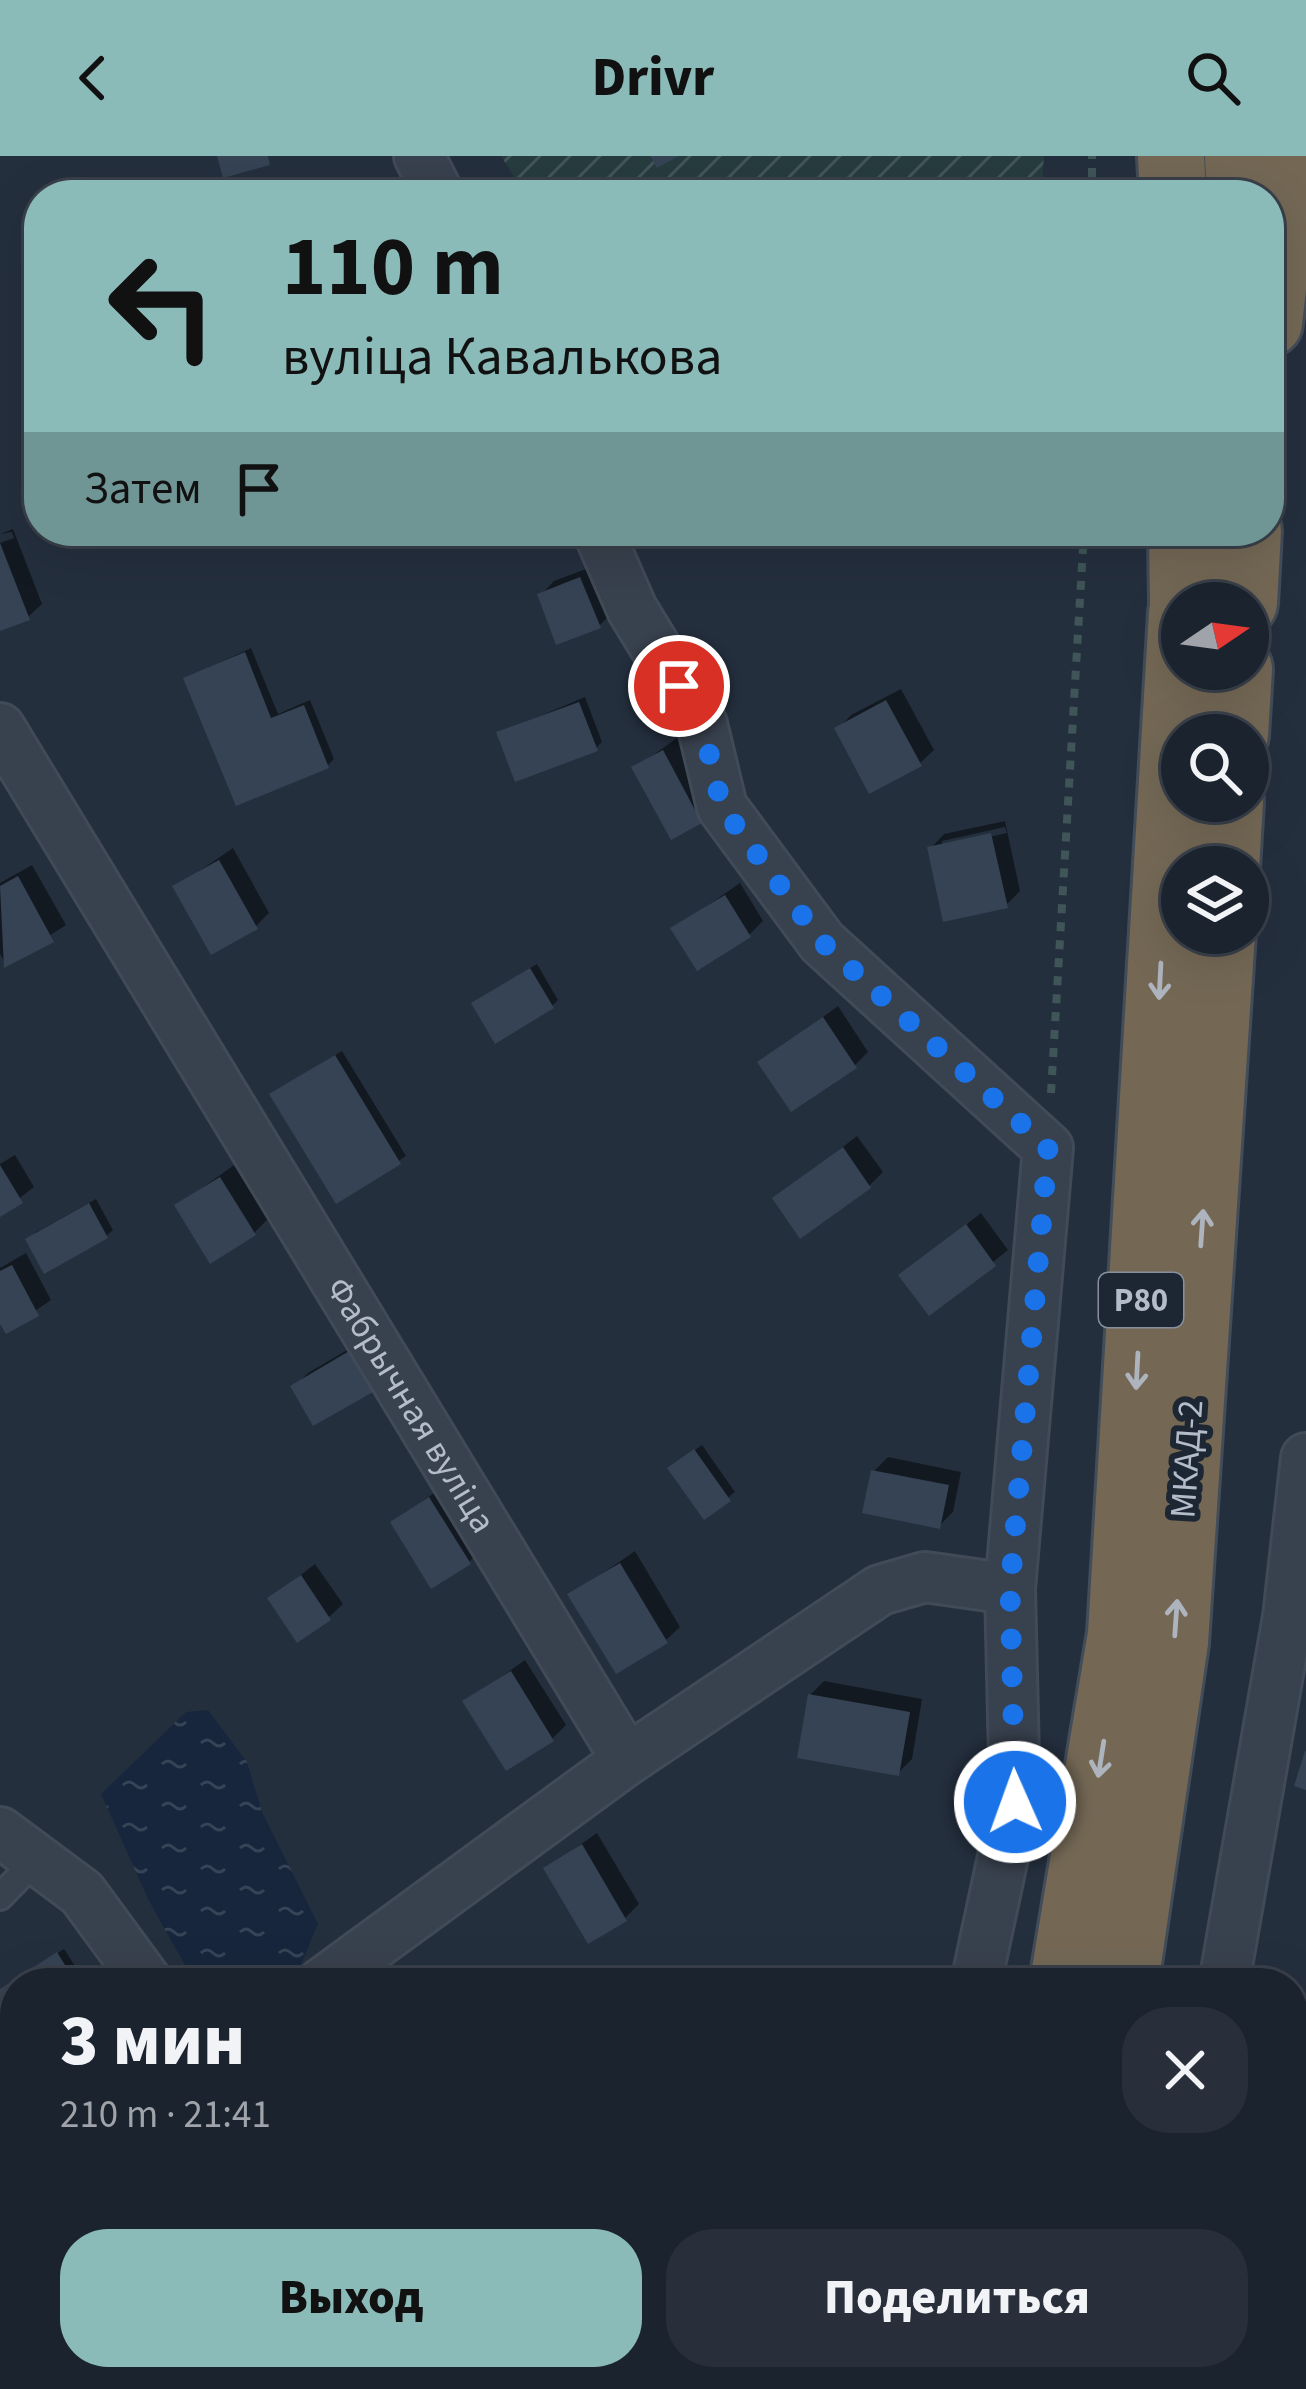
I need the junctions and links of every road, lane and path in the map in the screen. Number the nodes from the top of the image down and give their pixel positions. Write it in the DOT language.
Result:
graph roads {
  1 [pos="1288,156"];
  2 [pos="1284,191"];
  3 [pos="605,546"];
  4 [pos="1083,546"];
  5 [pos="1182,546"];
  6 [pos="1247,546"];
  7 [pos="1183,582"];
  8 [pos="1245,582"];
  9 [pos="1177,690"];
  10 [pos="0,728"];
  11 [pos="1221,954"];
  12 [pos="1048,1148"];
  13 [pos="1306,1458"];
  14 [pos="1010,1589"];
  15 [pos="627,1760"];
  16 [pos="19,1845"];
  17 [pos="0,1897"];
  18 [pos="137,1968"];
  19 [pos="343,1968"];
  20 [pos="979,1968"];
  21 [pos="1065,1968"];
  22 [pos="1127,1968"];
  23 [pos="1227,1968"];
  1 -- 2 [label="highway"];
  3 -- 12 [label="street"];
  4 -- 12 [label="path"];
  5 -- 7 [label="highway"];
  6 -- 8 [label="highway"];
  9 -- 21 [label="highway, Р80, one-way"];
  10 -- 15 [label="street, Фабрычная вуліца"];
  22 -- 11 [label="highway, МКАД-2 / Р80, one-way"];
  12 -- 14 [label="street"];
  13 -- 23 [label="street"];
  14 -- 15 [label="street"];
  14 -- 20 [label="street"];
  15 -- 19 [label="street"];
  16 -- 17 [label="lane"];
  16 -- 18 [label="street"];
}
